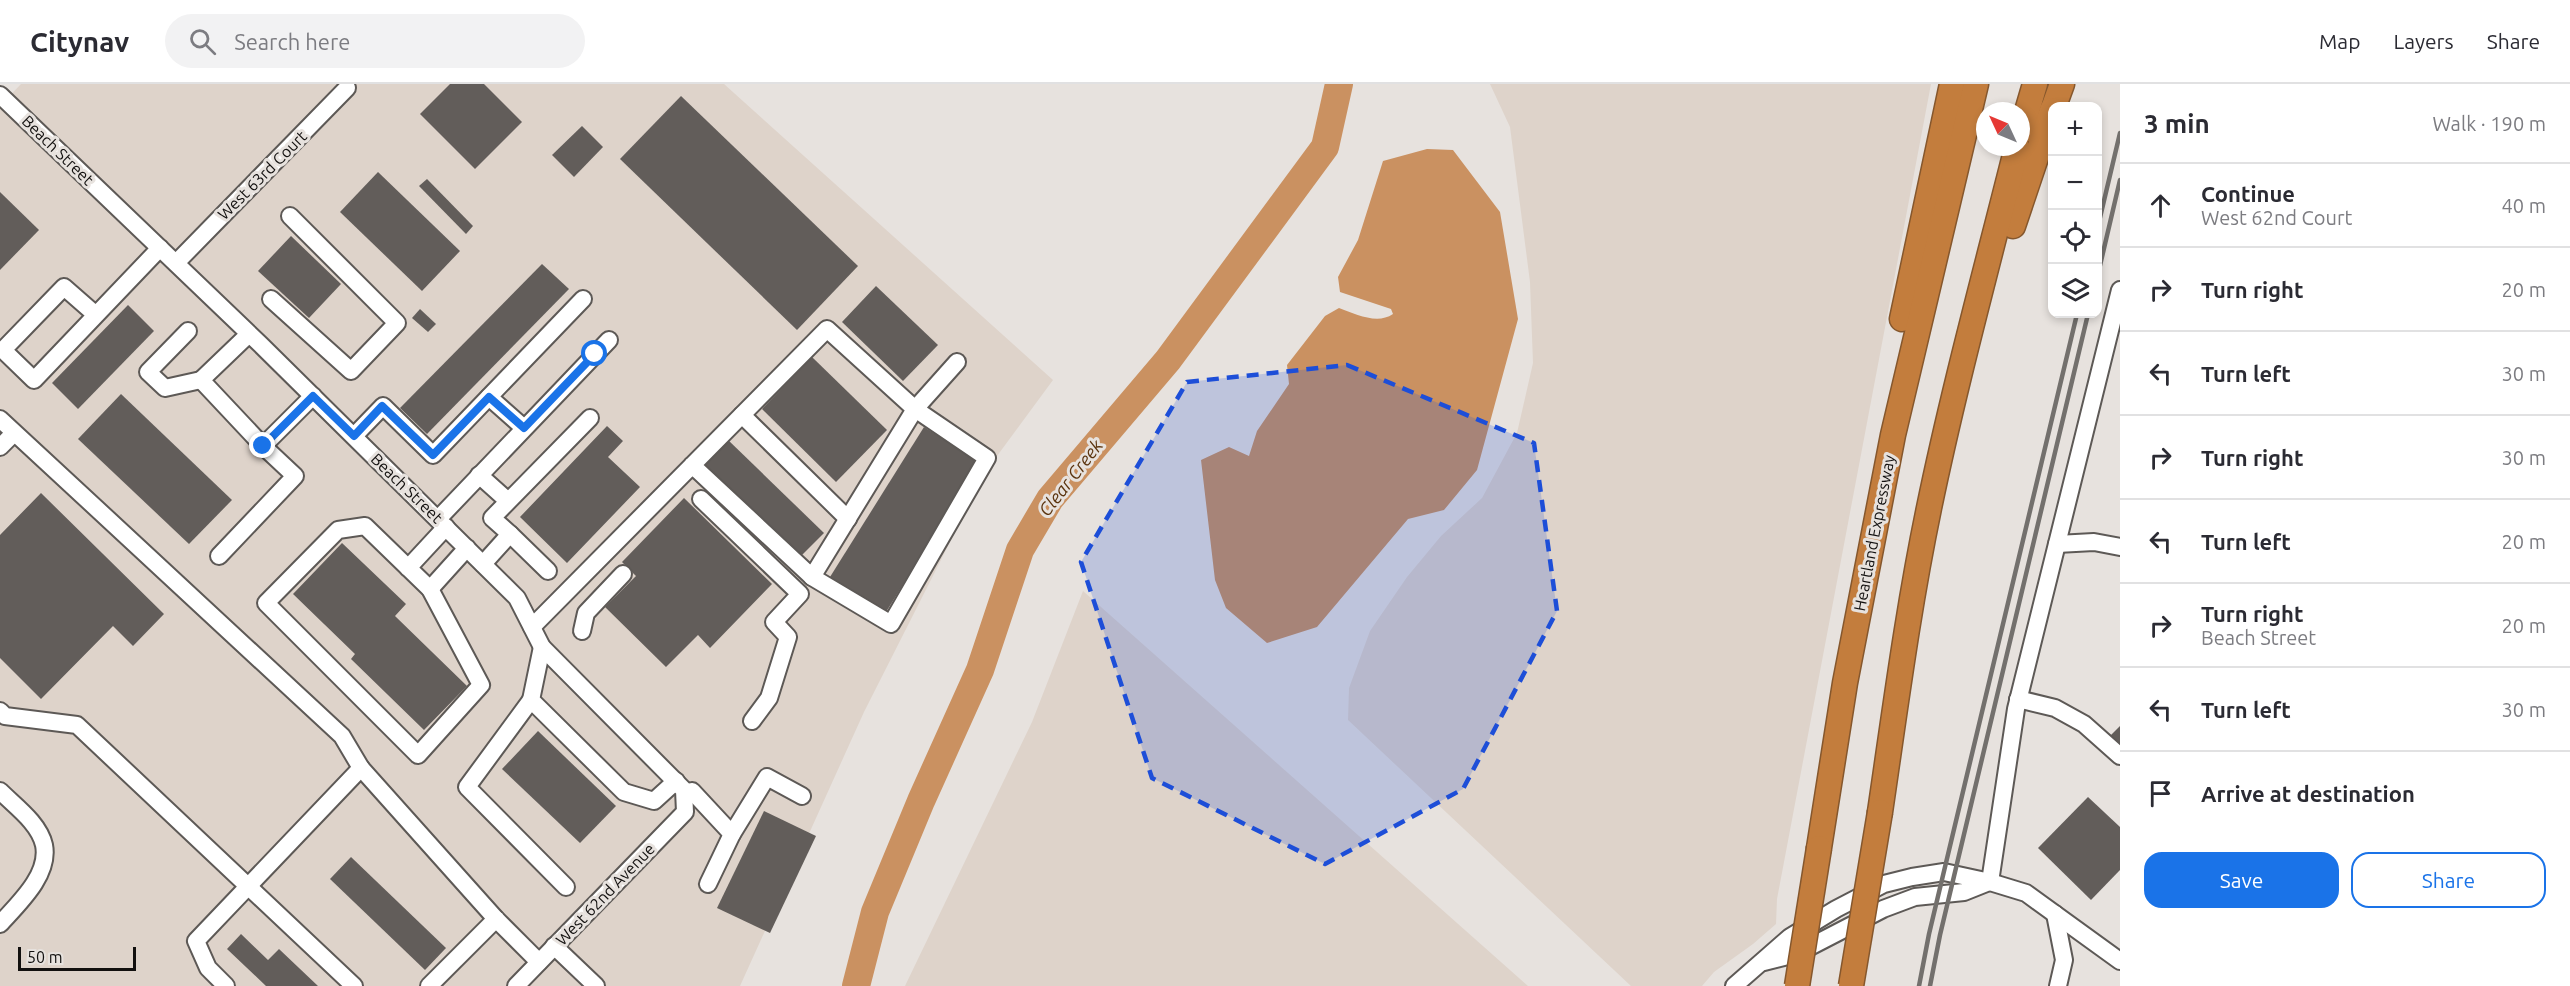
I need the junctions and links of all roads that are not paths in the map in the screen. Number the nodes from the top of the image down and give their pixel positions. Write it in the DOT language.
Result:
graph roads {
  1 [pos="1952,84"];
  2 [pos="1976,84"];
  3 [pos="2035,84"];
  4 [pos="2062,84"];
  5 [pos="347,88"];
  6 [pos="0,95"];
  7 [pos="2030,102"];
  8 [pos="2055,102"];
  9 [pos="2048,123"];
  10 [pos="2015,156"];
  11 [pos="290,216"];
  12 [pos="160,248"];
  13 [pos="176,263"];
  14 [pos="2120,290"];
  15 [pos="271,299"];
  16 [pos="583,299"];
  17 [pos="96,315"];
  18 [pos="188,331"];
  19 [pos="249,334"];
  20 [pos="609,340"];
  21 [pos="957,362"];
  22 [pos="201,380"];
  23 [pos="313,396"];
  24 [pos="489,397"];
  25 [pos="915,409"];
  26 [pos="742,415"];
  27 [pos="590,418"];
  28 [pos="1948,419"];
  29 [pos="0,420"];
  30 [pos="524,428"];
  31 [pos="14,433"];
  32 [pos="354,436"];
  33 [pos="263,446"];
  34 [pos="0,447"];
  35 [pos="693,465"];
  36 [pos="479,475"];
  37 [pos="701,499"];
  38 [pos="508,501"];
  39 [pos="848,519"];
  40 [pos="442,523"];
  41 [pos="510,534"];
  42 [pos="2057,544"];
  43 [pos="2120,547"];
  44 [pos="467,548"];
  45 [pos="1869,555"];
  46 [pos="219,556"];
  47 [pos="483,564"];
  48 [pos="408,568"];
  49 [pos="549,571"];
  50 [pos="623,574"];
  51 [pos="812,578"];
  52 [pos="430,589"];
  53 [pos="532,627"];
  54 [pos="582,631"];
  55 [pos="542,647"];
  56 [pos="2018,699"];
  57 [pos="531,700"];
  58 [pos="0,711"];
  59 [pos="752,721"];
  60 [pos="2120,756"];
  61 [pos="361,768"];
  62 [pos="676,781"];
  63 [pos="0,791"];
  64 [pos="688,795"];
  65 [pos="802,796"];
  66 [pos="732,834"];
  67 [pos="1990,882"];
  68 [pos="708,884"];
  69 [pos="566,887"];
  70 [pos="249,888"];
  71 [pos="2055,914"];
  72 [pos="496,919"];
  73 [pos="0,924"];
  74 [pos="554,946"];
  75 [pos="1761,962"];
  76 [pos="2120,962"];
  77 [pos="538,963"];
  78 [pos="226,986"];
  79 [pos="354,986"];
  80 [pos="429,986"];
  81 [pos="516,986"];
  82 [pos="596,986"];
  83 [pos="1734,986"];
  84 [pos="1797,986"];
  85 [pos="1851,986"];
  86 [pos="2058,986"];
  1 -- 45 [label="highway"];
  2 -- 45 [label="highway, Heartland Expressway"];
  3 -- 7 [label="highway"];
  4 -- 8 [label="highway"];
  5 -- 13 [label="street, West 63rd Court"];
  6 -- 12 [label="street, Beach Street"];
  9 -- 28 [label="highway"];
  10 -- 28 [label="highway"];
  11 -- 15 [label="street"];
  12 -- 13 [label="street, Beach Street"];
  12 -- 17 [label="street"];
  13 -- 19 [label="street, Beach Street"];
  14 -- 42 [label="street"];
  16 -- 24 [label="street"];
  17 -- 17 [label="street"];
  18 -- 22 [label="street"];
  19 -- 22 [label="street"];
  19 -- 23 [label="street, Beach Street"];
  20 -- 30 [label="street"];
  21 -- 25 [label="street"];
  22 -- 33 [label="street"];
  23 -- 32 [label="street, Beach Street"];
  23 -- 33 [label="street"];
  24 -- 30 [label="street"];
  24 -- 32 [label="street"];
  25 -- 26 [label="street"];
  25 -- 39 [label="street"];
  25 -- 51 [label="street"];
  26 -- 35 [label="street"];
  26 -- 39 [label="street"];
  27 -- 38 [label="street"];
  28 -- 85 [label="highway, bridge"];
  29 -- 31 [label="street"];
  30 -- 36 [label="street"];
  31 -- 34 [label="street"];
  31 -- 61 [label="street"];
  32 -- 40 [label="street, Beach Street"];
  33 -- 46 [label="street"];
  35 -- 51 [label="street"];
  35 -- 53 [label="street"];
  36 -- 38 [label="street"];
  36 -- 40 [label="street"];
  37 -- 59 [label="street"];
  38 -- 41 [label="street"];
  39 -- 51 [label="street"];
  40 -- 44 [label="street, Beach Street"];
  40 -- 48 [label="street"];
  41 -- 47 [label="street"];
  41 -- 49 [label="street"];
  42 -- 43 [label="street"];
  42 -- 56 [label="street"];
  44 -- 47 [label="street, Beach Street"];
  44 -- 52 [label="street"];
  45 -- 84 [label="highway, Heartland Expressway, bridge"];
  47 -- 53 [label="street, Beach Street"];
  48 -- 52 [label="street"];
  48 -- 52 [label="street"];
  50 -- 54 [label="street"];
  53 -- 55 [label="street, Beach Street"];
  55 -- 57 [label="street"];
  55 -- 62 [label="street, Beach Street"];
  56 -- 60 [label="street"];
  56 -- 67 [label="street"];
  57 -- 62 [label="street"];
  57 -- 69 [label="street"];
  58 -- 70 [label="street"];
  61 -- 70 [label="street"];
  61 -- 72 [label="street"];
  62 -- 64 [label="street, Beach Street"];
  63 -- 73 [label="street"];
  64 -- 66 [label="street, Beach Street"];
  64 -- 74 [label="street, West 62nd Avenue"];
  65 -- 66 [label="street"];
  66 -- 68 [label="street"];
  67 -- 71 [label="street"];
  67 -- 75 [label="street"];
  67 -- 75 [label="street"];
  70 -- 78 [label="street"];
  70 -- 79 [label="street"];
  71 -- 76 [label="street"];
  71 -- 86 [label="street"];
  72 -- 77 [label="street"];
  72 -- 80 [label="street"];
  74 -- 77 [label="street, West 62nd Avenue"];
  74 -- 82 [label="street"];
  75 -- 83 [label="street"];
  77 -- 81 [label="street, West 62nd Avenue"];
}
